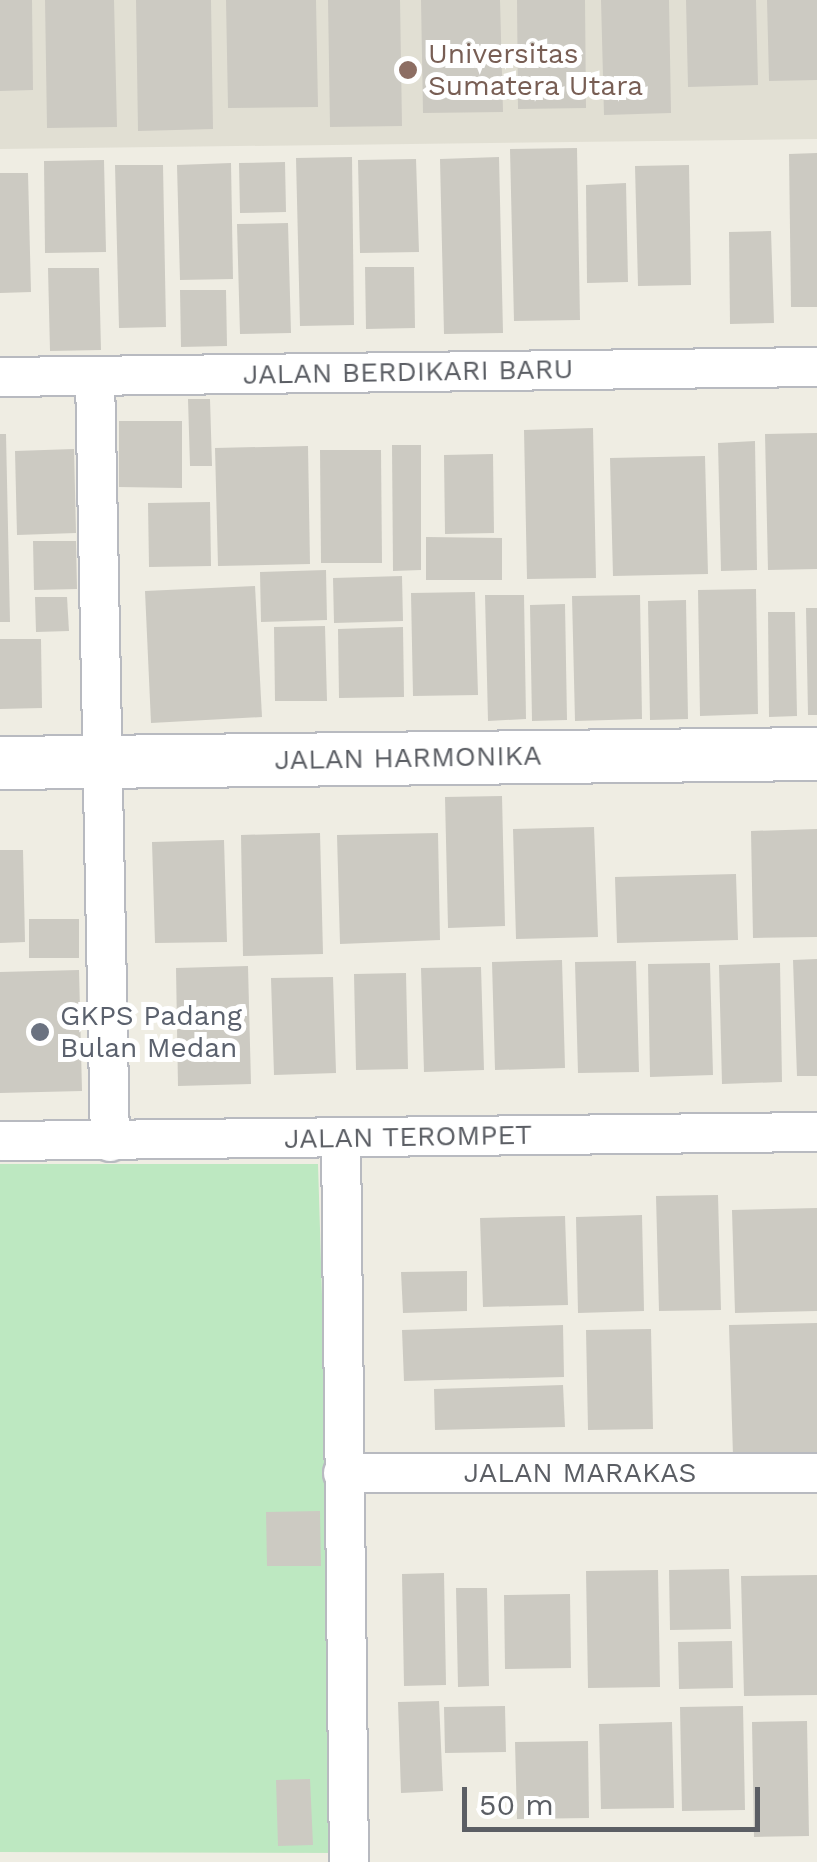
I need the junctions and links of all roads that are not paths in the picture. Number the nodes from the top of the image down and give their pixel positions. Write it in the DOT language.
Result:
graph roads {
  1 [pos="817,367"];
  2 [pos="95,376"];
  3 [pos="0,377"];
  4 [pos="817,754"];
  5 [pos="100,760"];
  6 [pos="0,763"];
  7 [pos="817,1132"];
  8 [pos="341,1138"];
  9 [pos="0,1142"];
  10 [pos="110,1142"];
  11 [pos="343,1473"];
  12 [pos="817,1474"];
  13 [pos="349,1862"];
  1 -- 2 [label="street, JALAN BERDIKARI BARU"];
  2 -- 3 [label="street, JALAN BERDIKARI BARU"];
  2 -- 5 [label="street"];
  4 -- 5 [label="street, JALAN HARMONIKA"];
  5 -- 6 [label="street, JALAN HARMONIKA"];
  5 -- 10 [label="street"];
  7 -- 8 [label="street, JALAN TEROMPET"];
  8 -- 10 [label="street, JALAN TEROMPET"];
  8 -- 11 [label="street"];
  9 -- 10 [label="street, JALAN TEROMPET"];
  11 -- 12 [label="street, JALAN MARAKAS"];
  11 -- 13 [label="street"];
}
